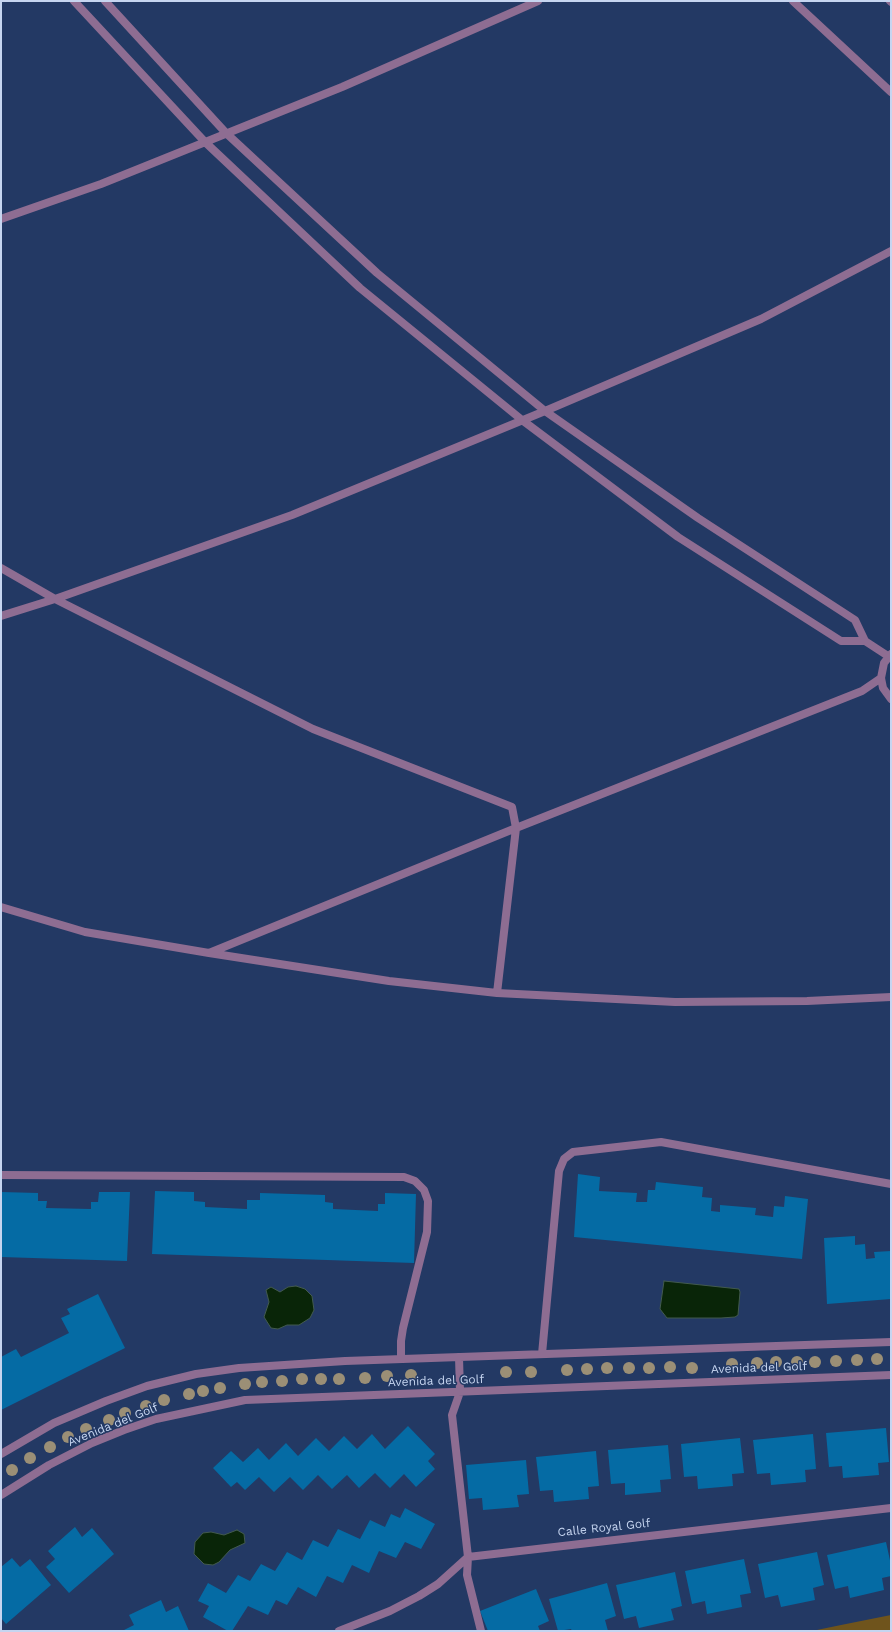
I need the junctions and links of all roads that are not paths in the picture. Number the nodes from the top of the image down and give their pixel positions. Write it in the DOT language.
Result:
graph roads {
  1 [pos="74,1"];
  2 [pos="104,1"];
  3 [pos="538,1"];
  4 [pos="793,1"];
  5 [pos="891,92"];
  6 [pos="226,133"];
  7 [pos="205,142"];
  8 [pos="1,219"];
  9 [pos="891,251"];
  10 [pos="545,411"];
  11 [pos="522,420"];
  12 [pos="1,568"];
  13 [pos="55,599"];
  14 [pos="1,616"];
  15 [pos="865,641"];
  16 [pos="890,655"];
  17 [pos="881,678"];
  18 [pos="891,699"];
  19 [pos="516,828"];
  20 [pos="1,906"];
  21 [pos="209,953"];
  22 [pos="498,993"];
  23 [pos="891,997"];
  24 [pos="1,1175"];
  25 [pos="891,1184"];
  26 [pos="891,1342"];
  27 [pos="542,1354"];
  28 [pos="459,1357"];
  29 [pos="401,1359"];
  30 [pos="891,1375"];
  31 [pos="460,1392"];
  32 [pos="1,1454"];
  33 [pos="1,1495"];
  34 [pos="891,1508"];
  35 [pos="468,1557"];
  36 [pos="340,1631"];
  37 [pos="481,1631"];
  1 -- 7 [label="street"];
  2 -- 6 [label="street"];
  3 -- 6 [label="street"];
  4 -- 5 [label="street"];
  6 -- 7 [label="street"];
  6 -- 10 [label="street"];
  7 -- 8 [label="street"];
  7 -- 11 [label="street"];
  9 -- 10 [label="street"];
  10 -- 11 [label="street"];
  10 -- 15 [label="street"];
  11 -- 13 [label="street"];
  11 -- 15 [label="street"];
  12 -- 13 [label="street"];
  13 -- 14 [label="street"];
  13 -- 19 [label="street"];
  15 -- 16 [label="street"];
  16 -- 17 [label="street"];
  17 -- 18 [label="street"];
  17 -- 19 [label="street"];
  19 -- 21 [label="street"];
  19 -- 22 [label="street"];
  20 -- 21 [label="street"];
  21 -- 22 [label="street"];
  22 -- 23 [label="street"];
  24 -- 29 [label="street"];
  25 -- 27 [label="street"];
  26 -- 27 [label="street, Avenida del Golf"];
  27 -- 28 [label="street, Avenida del Golf"];
  28 -- 29 [label="street, Avenida del Golf"];
  28 -- 31 [label="street"];
  29 -- 32 [label="street, Avenida del Golf"];
  30 -- 31 [label="street, Avenida del Golf"];
  31 -- 33 [label="street, Avenida del Golf"];
  31 -- 35 [label="street"];
  34 -- 35 [label="street, Calle Royal Golf"];
  35 -- 36 [label="street"];
  35 -- 37 [label="street"];
}
